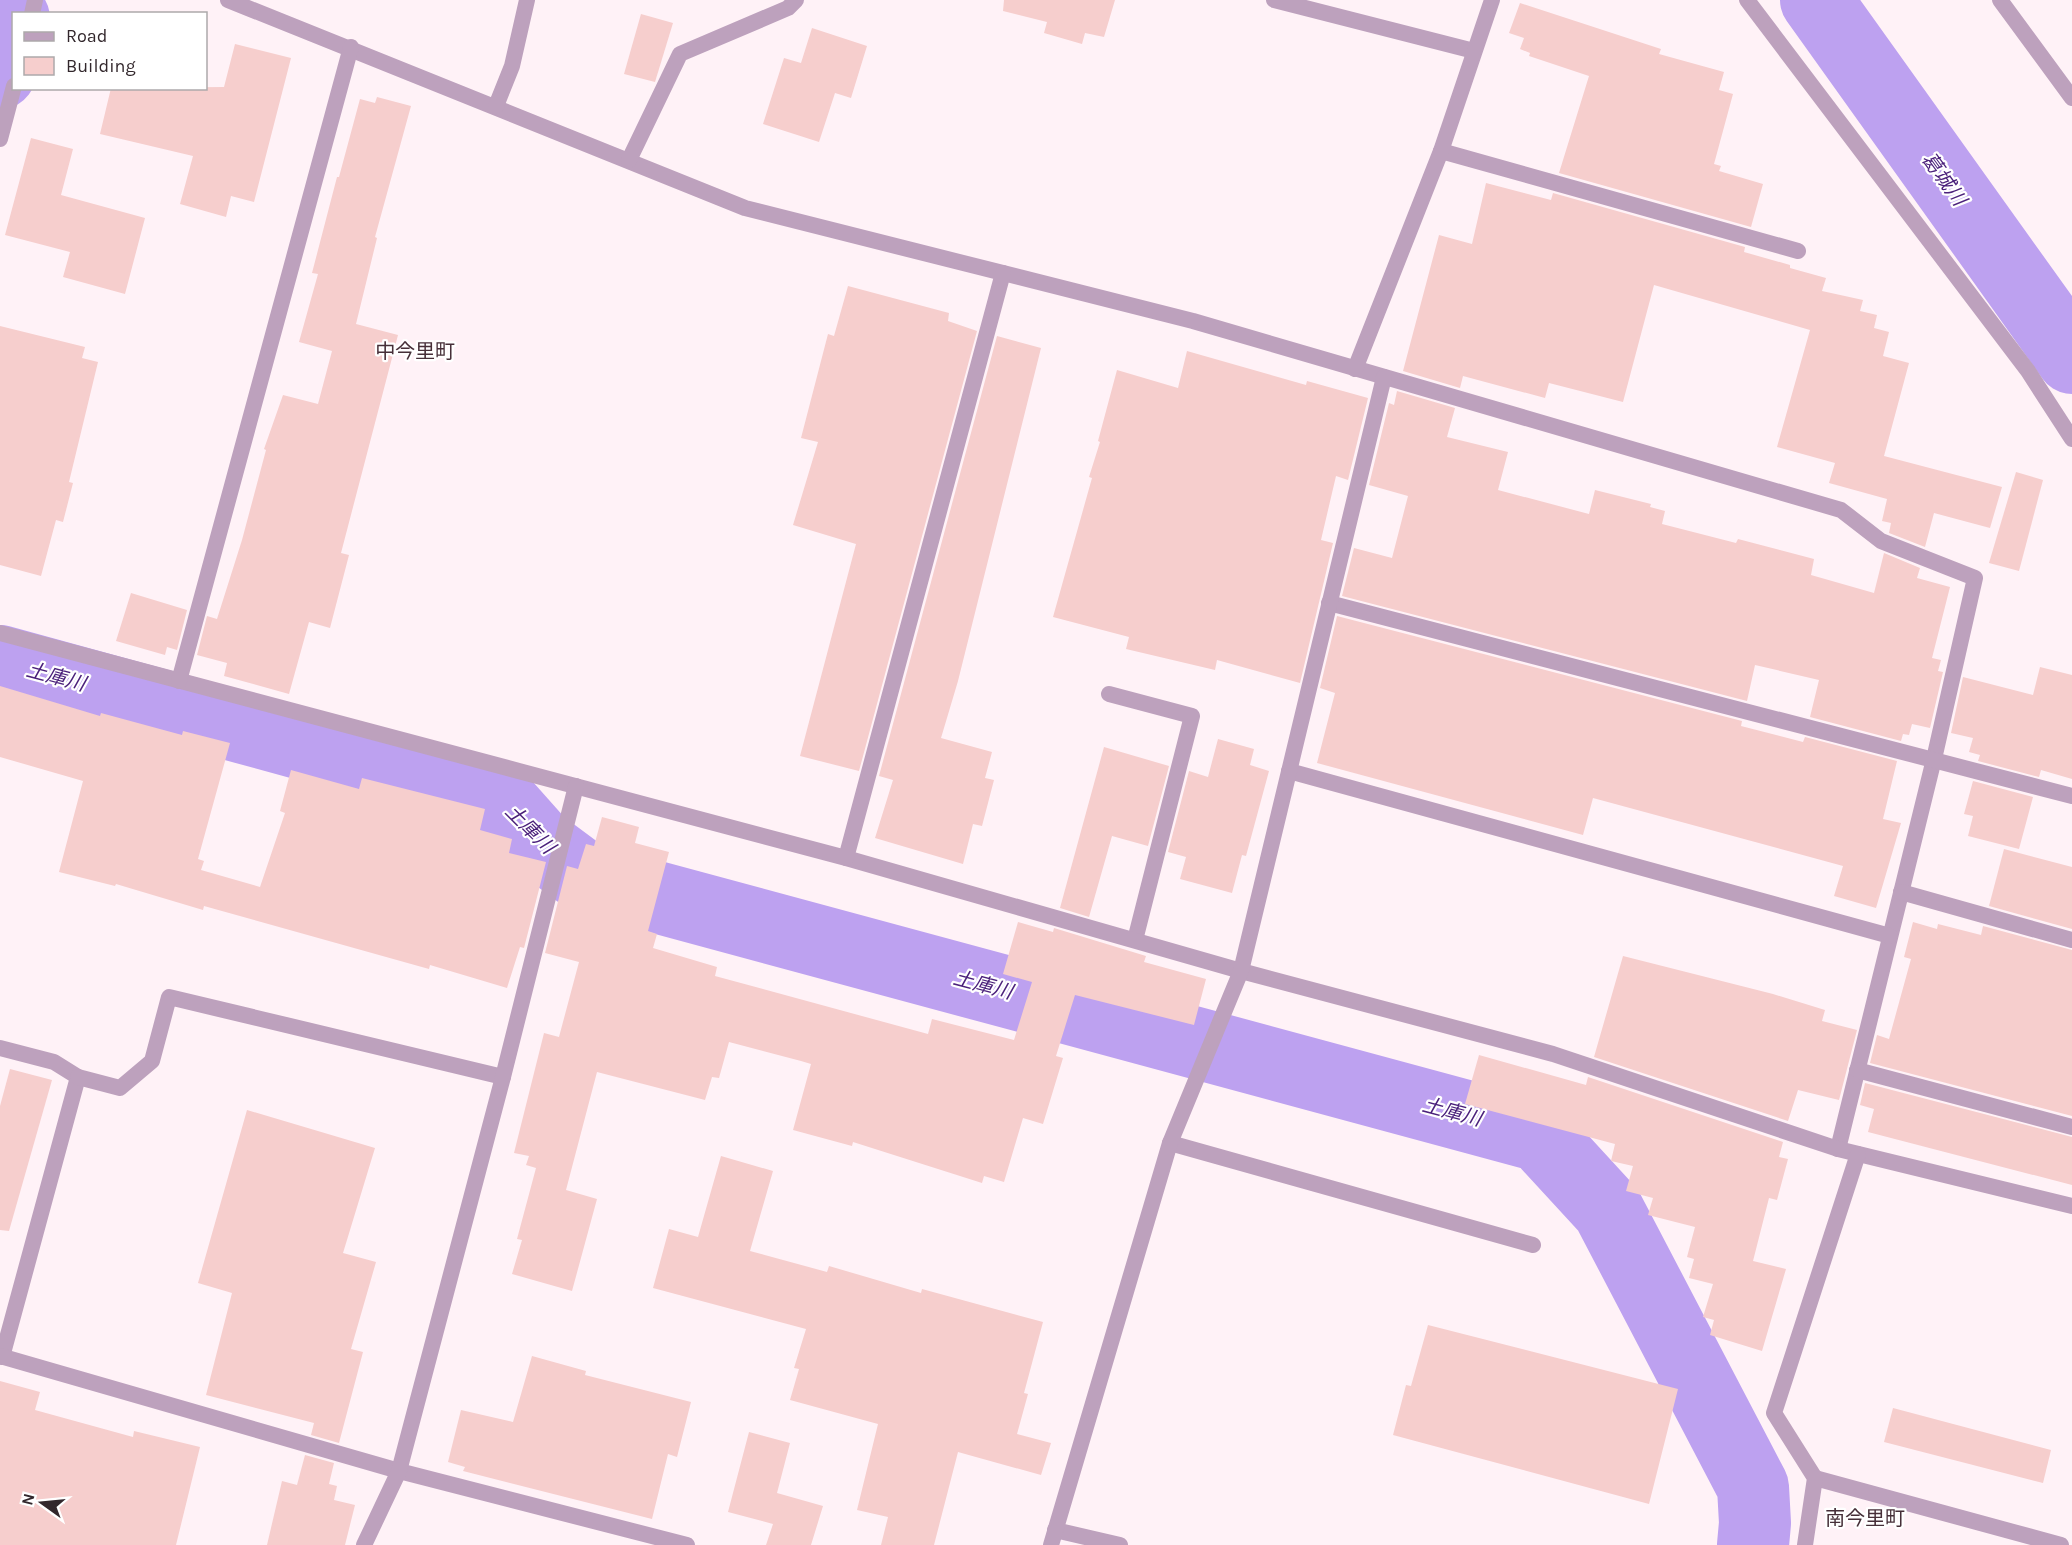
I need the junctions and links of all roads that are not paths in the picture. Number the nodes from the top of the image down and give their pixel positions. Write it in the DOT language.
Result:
graph roads {
  1 [pos="228,0"];
  2 [pos="527,0"];
  3 [pos="796,0"];
  4 [pos="1274,0"];
  5 [pos="1492,0"];
  6 [pos="1747,0"];
  7 [pos="2000,0"];
  8 [pos="351,47"];
  9 [pos="1474,51"];
  10 [pos="13,90"];
  11 [pos="2072,98"];
  12 [pos="496,106"];
  13 [pos="0,139"];
  14 [pos="1441,151"];
  15 [pos="629,160"];
  16 [pos="1798,250"];
  17 [pos="1003,273"];
  18 [pos="1354,369"];
  19 [pos="1384,377"];
  20 [pos="2072,439"];
  21 [pos="1329,603"];
  22 [pos="0,633"];
  23 [pos="179,681"];
  24 [pos="1109,694"];
  25 [pos="1934,759"];
  26 [pos="1288,771"];
  27 [pos="576,786"];
  28 [pos="2072,796"];
  29 [pos="846,858"];
  30 [pos="1901,892"];
  31 [pos="1890,936"];
  32 [pos="1135,940"];
  33 [pos="2072,940"];
  34 [pos="1240,971"];
  35 [pos="0,1048"];
  36 [pos="1857,1070"];
  37 [pos="78,1077"];
  38 [pos="503,1077"];
  39 [pos="2072,1127"];
  40 [pos="1170,1143"];
  41 [pos="1838,1149"];
  42 [pos="1858,1154"];
  43 [pos="2072,1206"];
  44 [pos="1533,1245"];
  45 [pos="1,1357"];
  46 [pos="399,1471"];
  47 [pos="1815,1478"];
  48 [pos="1053,1537"];
  49 [pos="364,1545"];
  50 [pos="687,1545"];
  51 [pos="1120,1545"];
  52 [pos="1805,1545"];
  53 [pos="2061,1545"];
  1 -- 8 [label="street"];
  2 -- 12 [label="street"];
  3 -- 15 [label="street"];
  4 -- 9 [label="street"];
  5 -- 9 [label="street"];
  6 -- 20 [label="street"];
  7 -- 11 [label="street"];
  8 -- 12 [label="street"];
  8 -- 23 [label="street"];
  9 -- 14 [label="street"];
  10 -- 13 [label="street"];
  12 -- 15 [label="street"];
  14 -- 16 [label="street"];
  14 -- 18 [label="street"];
  15 -- 17 [label="street"];
  17 -- 18 [label="street"];
  17 -- 29 [label="street"];
  18 -- 19 [label="street"];
  19 -- 21 [label="street"];
  19 -- 25 [label="street"];
  21 -- 25 [label="street"];
  21 -- 26 [label="street"];
  22 -- 23 [label="street"];
  23 -- 27 [label="street"];
  24 -- 32 [label="street"];
  25 -- 28 [label="street"];
  25 -- 30 [label="street"];
  26 -- 31 [label="street"];
  26 -- 34 [label="street"];
  27 -- 29 [label="street"];
  27 -- 38 [label="street"];
  29 -- 32 [label="street"];
  30 -- 31 [label="street"];
  30 -- 33 [label="street"];
  31 -- 36 [label="street"];
  32 -- 34 [label="street"];
  34 -- 40 [label="street"];
  34 -- 41 [label="street"];
  35 -- 37 [label="street"];
  36 -- 39 [label="street"];
  36 -- 41 [label="street"];
  37 -- 38 [label="street"];
  37 -- 45 [label="street"];
  38 -- 46 [label="street"];
  40 -- 44 [label="street"];
  40 -- 48 [label="street"];
  41 -- 42 [label="street"];
  42 -- 43 [label="street"];
  42 -- 47 [label="street"];
  45 -- 46 [label="street"];
  46 -- 49 [label="street"];
  46 -- 50 [label="street"];
  47 -- 52 [label="street"];
  47 -- 53 [label="street"];
  48 -- 51 [label="street"];
}
